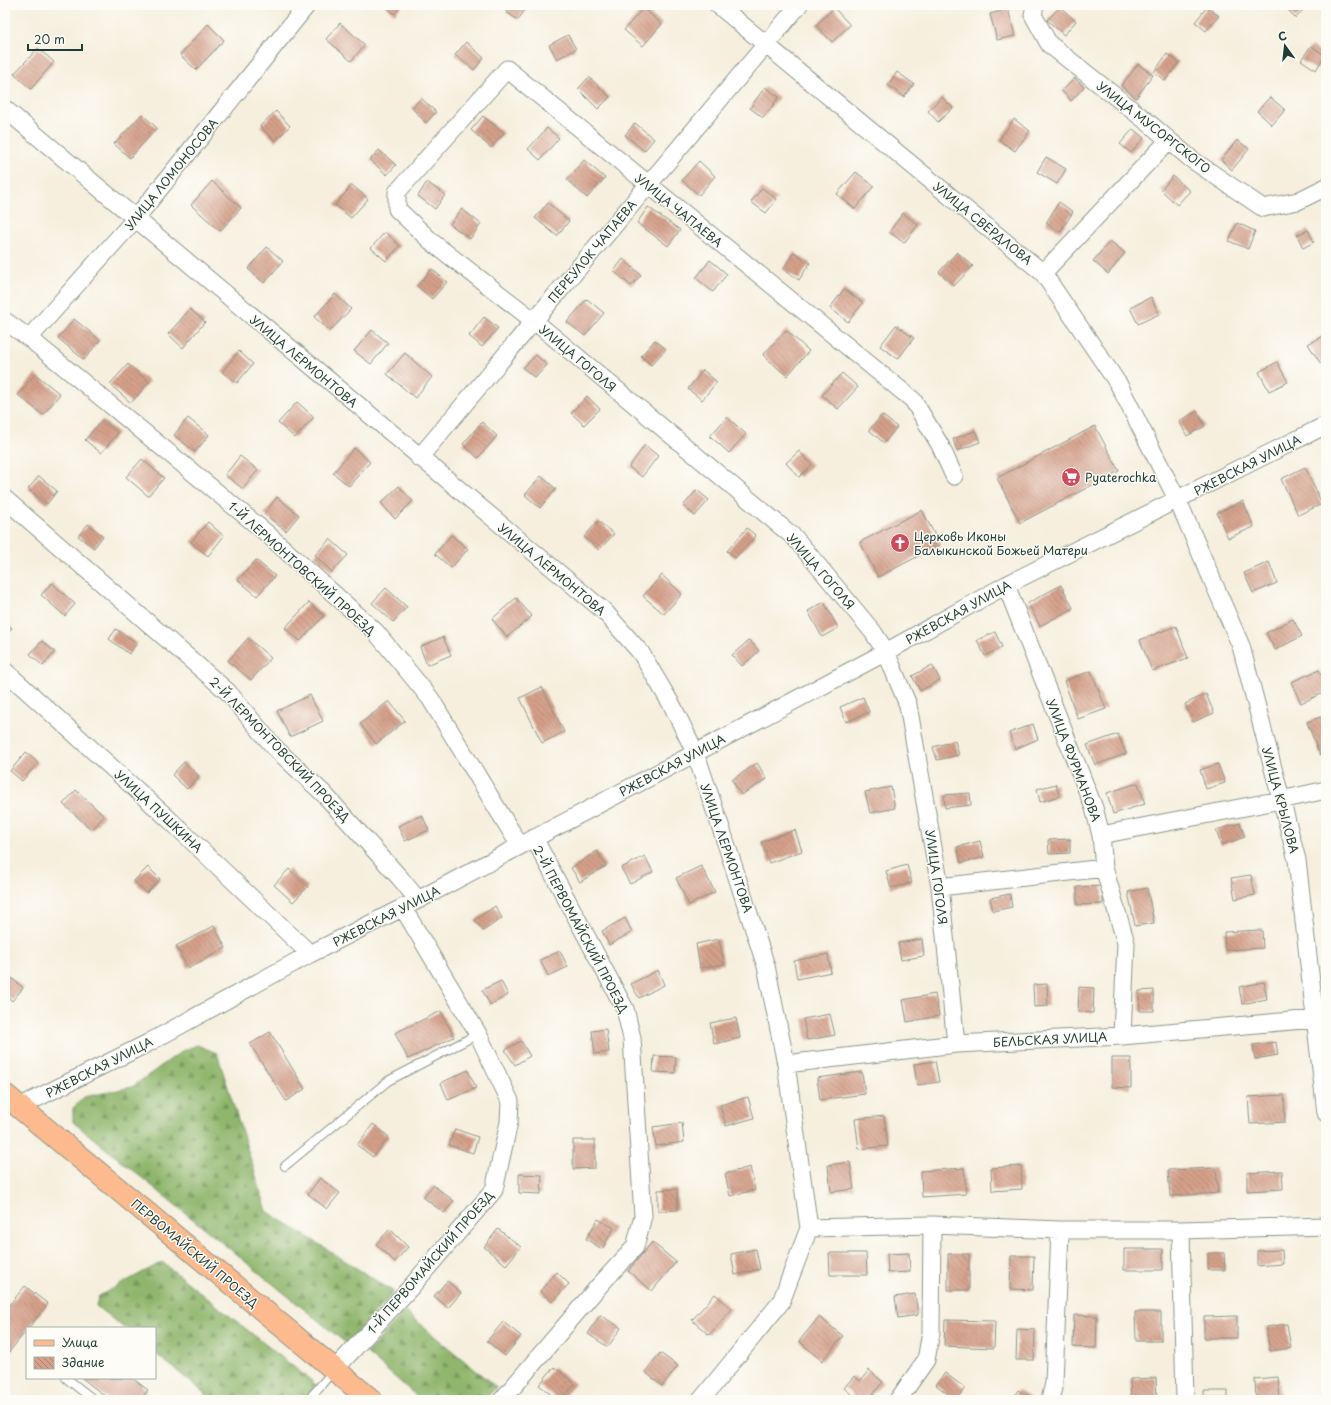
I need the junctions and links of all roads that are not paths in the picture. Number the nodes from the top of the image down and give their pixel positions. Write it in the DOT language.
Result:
graph roads {
  1 [pos="307,5"];
  2 [pos="718,5"];
  3 [pos="798,5"];
  4 [pos="1035,5"];
  5 [pos="764,44"];
  6 [pos="5,109"];
  7 [pos="1169,140"];
  8 [pos="648,185"];
  9 [pos="1326,187"];
  10 [pos="397,192"];
  11 [pos="136,218"];
  12 [pos="1043,272"];
  13 [pos="533,320"];
  14 [pos="5,321"];
  15 [pos="29,338"];
  16 [pos="1326,425"];
  17 [pos="419,458"];
  18 [pos="954,476"];
  19 [pos="5,499"];
  20 [pos="1178,501"];
  21 [pos="1006,585"];
  22 [pos="886,652"];
  23 [pos="5,671"];
  24 [pos="694,752"];
  25 [pos="1326,790"];
  26 [pos="1281,800"];
  27 [pos="1101,835"];
  28 [pos="527,842"];
  29 [pos="1104,868"];
  30 [pos="940,887"];
  31 [pos="410,904"];
  32 [pos="310,954"];
  33 [pos="1314,1019"];
  34 [pos="478,1034"];
  35 [pos="1122,1036"];
  36 [pos="956,1044"];
  37 [pos="786,1064"];
  38 [pos="12,1101"];
  39 [pos="1325,1103"];
  40 [pos="285,1166"];
  41 [pos="932,1225"];
  42 [pos="1326,1226"];
  43 [pos="809,1228"];
  44 [pos="1060,1230"];
  45 [pos="1180,1230"];
  46 [pos="335,1369"];
  47 [pos="67,1379"];
  48 [pos="94,1400"];
  49 [pos="308,1400"];
  50 [pos="371,1400"];
  51 [pos="502,1400"];
  52 [pos="701,1400"];
  53 [pos="898,1400"];
  54 [pos="1050,1400"];
  55 [pos="1185,1400"];
  1 -- 11 [label="street, УЛИЦА ЛОМОНОСОВА"];
  2 -- 5 [label="street, УЛИЦА СВЕРДЛОВА"];
  3 -- 5 [label="street, ПЕРЕУЛОК ЧАПАЕВА"];
  4 -- 7 [label="street, УЛИЦА МУСОРГСКОГО"];
  5 -- 8 [label="street, ПЕРЕУЛОК ЧАПАЕВА"];
  5 -- 12 [label="street, УЛИЦА СВЕРДЛОВА"];
  6 -- 11 [label="street, УЛИЦА ЛЕРМОНТОВА"];
  7 -- 9 [label="street, УЛИЦА МУСОРГСКОГО"];
  7 -- 12 [label="street"];
  8 -- 10 [label="street, УЛИЦА ЧАПАЕВА"];
  8 -- 13 [label="street, ПЕРЕУЛОК ЧАПАЕВА"];
  8 -- 18 [label="street, УЛИЦА ЧАПАЕВА"];
  10 -- 13 [label="street, УЛИЦА ГОГОЛЯ"];
  11 -- 15 [label="street, УЛИЦА ЛОМОНОСОВА"];
  11 -- 17 [label="street, УЛИЦА ЛЕРМОНТОВА"];
  12 -- 20 [label="street, УЛИЦА СВЕРДЛОВА"];
  13 -- 17 [label="street, ПЕРЕУЛОК ЧАПАЕВА"];
  13 -- 22 [label="street, УЛИЦА ГОГОЛЯ"];
  14 -- 15 [label="street, 1-Й ЛЕРМОНТОВСКИЙ ПРОЕЗД"];
  15 -- 28 [label="street, 1-Й ЛЕРМОНТОВСКИЙ ПРОЕЗД"];
  16 -- 20 [label="street, РЖЕВСКАЯ УЛИЦА"];
  17 -- 24 [label="street, УЛИЦА ЛЕРМОНТОВА"];
  19 -- 31 [label="street, 2-Й ЛЕРМОНТОВСКИЙ ПРОЕЗД"];
  20 -- 21 [label="street, РЖЕВСКАЯ УЛИЦА"];
  20 -- 26 [label="street, УЛИЦА КРЫЛОВА"];
  21 -- 22 [label="street, РЖЕВСКАЯ УЛИЦА"];
  21 -- 27 [label="street, УЛИЦА ФУРМАНОВА"];
  22 -- 24 [label="street, РЖЕВСКАЯ УЛИЦА"];
  22 -- 30 [label="street, УЛИЦА ГОГОЛЯ"];
  23 -- 32 [label="street, УЛИЦА ПУШКИНА"];
  24 -- 28 [label="street, РЖЕВСКАЯ УЛИЦА"];
  24 -- 37 [label="street, УЛИЦА ЛЕРМОНТОВА"];
  25 -- 26 [label="street"];
  26 -- 27 [label="street"];
  26 -- 33 [label="street, УЛИЦА КРЫЛОВА"];
  27 -- 29 [label="street, УЛИЦА ФУРМАНОВА"];
  28 -- 31 [label="street, РЖЕВСКАЯ УЛИЦА"];
  28 -- 51 [label="street, 2-Й ПЕРВОМАЙСКИЙ ПРОЕЗД"];
  29 -- 30 [label="street"];
  29 -- 35 [label="street, УЛИЦА ФУРМАНОВА"];
  30 -- 36 [label="street, УЛИЦА ГОГОЛЯ"];
  31 -- 32 [label="street, РЖЕВСКАЯ УЛИЦА"];
  31 -- 34 [label="street, 1-Й ПЕРВОМАЙСКИЙ ПРОЕЗД"];
  32 -- 38 [label="street, РЖЕВСКАЯ УЛИЦА"];
  33 -- 35 [label="street, БЕЛЬСКАЯ УЛИЦА"];
  33 -- 39 [label="street, УЛИЦА КРЫЛОВА"];
  34 -- 40 [label="lane"];
  34 -- 46 [label="street, 1-Й ПЕРВОМАЙСКИЙ ПРОЕЗД"];
  35 -- 36 [label="street, БЕЛЬСКАЯ УЛИЦА"];
  36 -- 37 [label="street, БЕЛЬСКАЯ УЛИЦА"];
  37 -- 43 [label="street, УЛИЦА ЛЕРМОНТОВА"];
  38 -- 46 [label="main road, ПЕРВОМАЙСКИЙ ПРОЕЗД"];
  41 -- 43 [label="street"];
  41 -- 44 [label="street"];
  41 -- 53 [label="street"];
  42 -- 45 [label="street"];
  43 -- 52 [label="street, УЛИЦА ЛЕРМОНТОВА"];
  44 -- 45 [label="street"];
  44 -- 54 [label="street"];
  45 -- 55 [label="street"];
  46 -- 49 [label="lane"];
  46 -- 50 [label="main road, ПЕРВОМАЙСКИЙ ПРОЕЗД"];
  47 -- 48 [label="lane"];
}
